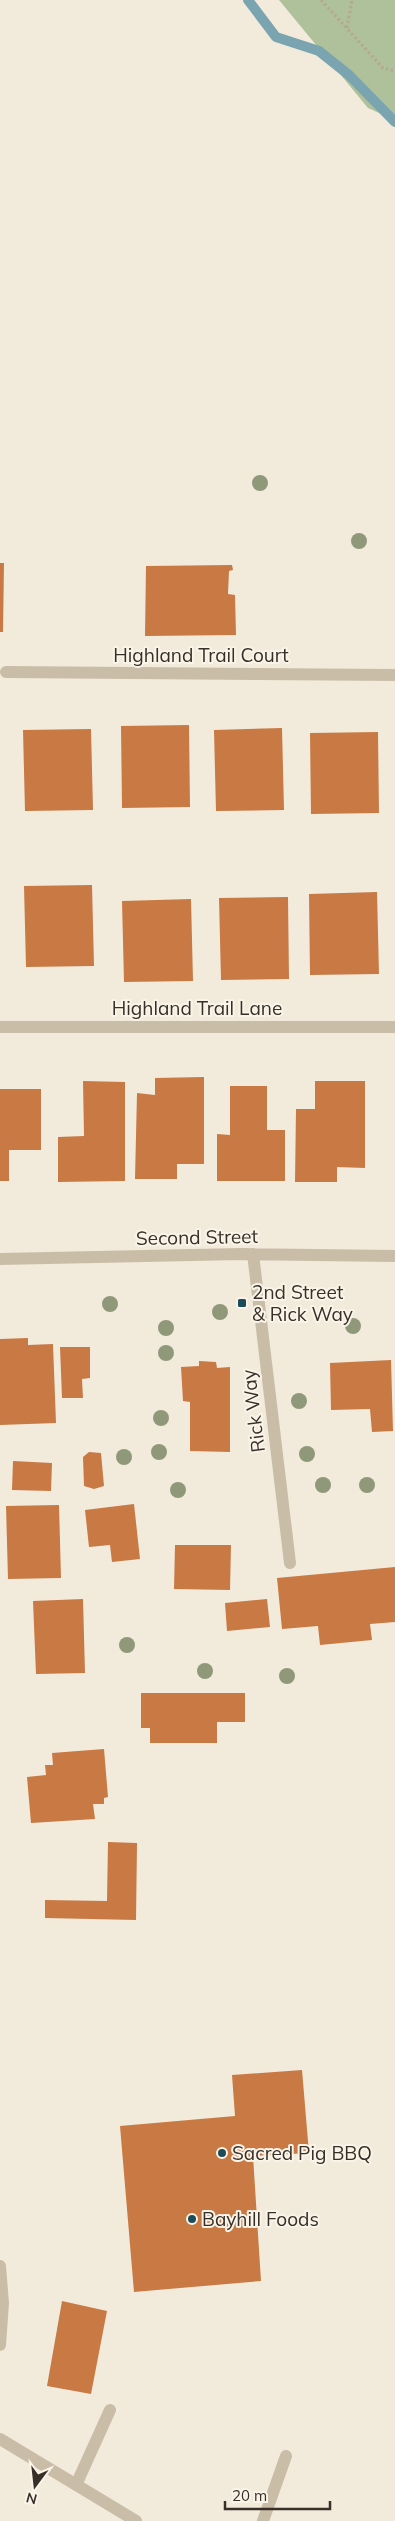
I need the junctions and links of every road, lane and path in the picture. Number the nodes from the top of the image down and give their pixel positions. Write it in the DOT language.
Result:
graph roads {
  1 [pos="321,0"];
  2 [pos="352,0"];
  3 [pos="347,28"];
  4 [pos="395,72"];
  5 [pos="6,672"];
  6 [pos="395,675"];
  7 [pos="0,1027"];
  8 [pos="395,1027"];
  9 [pos="253,1254"];
  10 [pos="395,1256"];
  11 [pos="0,1259"];
  12 [pos="290,1564"];
  13 [pos="0,2266"];
  14 [pos="0,2345"];
  15 [pos="110,2410"];
  16 [pos="0,2439"];
  17 [pos="286,2456"];
  18 [pos="76,2485"];
  19 [pos="136,2521"];
  20 [pos="263,2521"];
  1 -- 3 [label="path"];
  2 -- 3 [label="path"];
  3 -- 4 [label="path"];
  5 -- 6 [label="street, Highland Trail Court"];
  7 -- 8 [label="street, Highland Trail Lane"];
  9 -- 10 [label="street, Second Street"];
  9 -- 11 [label="street, Second Street"];
  9 -- 12 [label="street, Rick Way"];
  13 -- 14 [label="street"];
  15 -- 18 [label="street"];
  16 -- 18 [label="street"];
  17 -- 20 [label="street"];
  18 -- 19 [label="street"];
}
